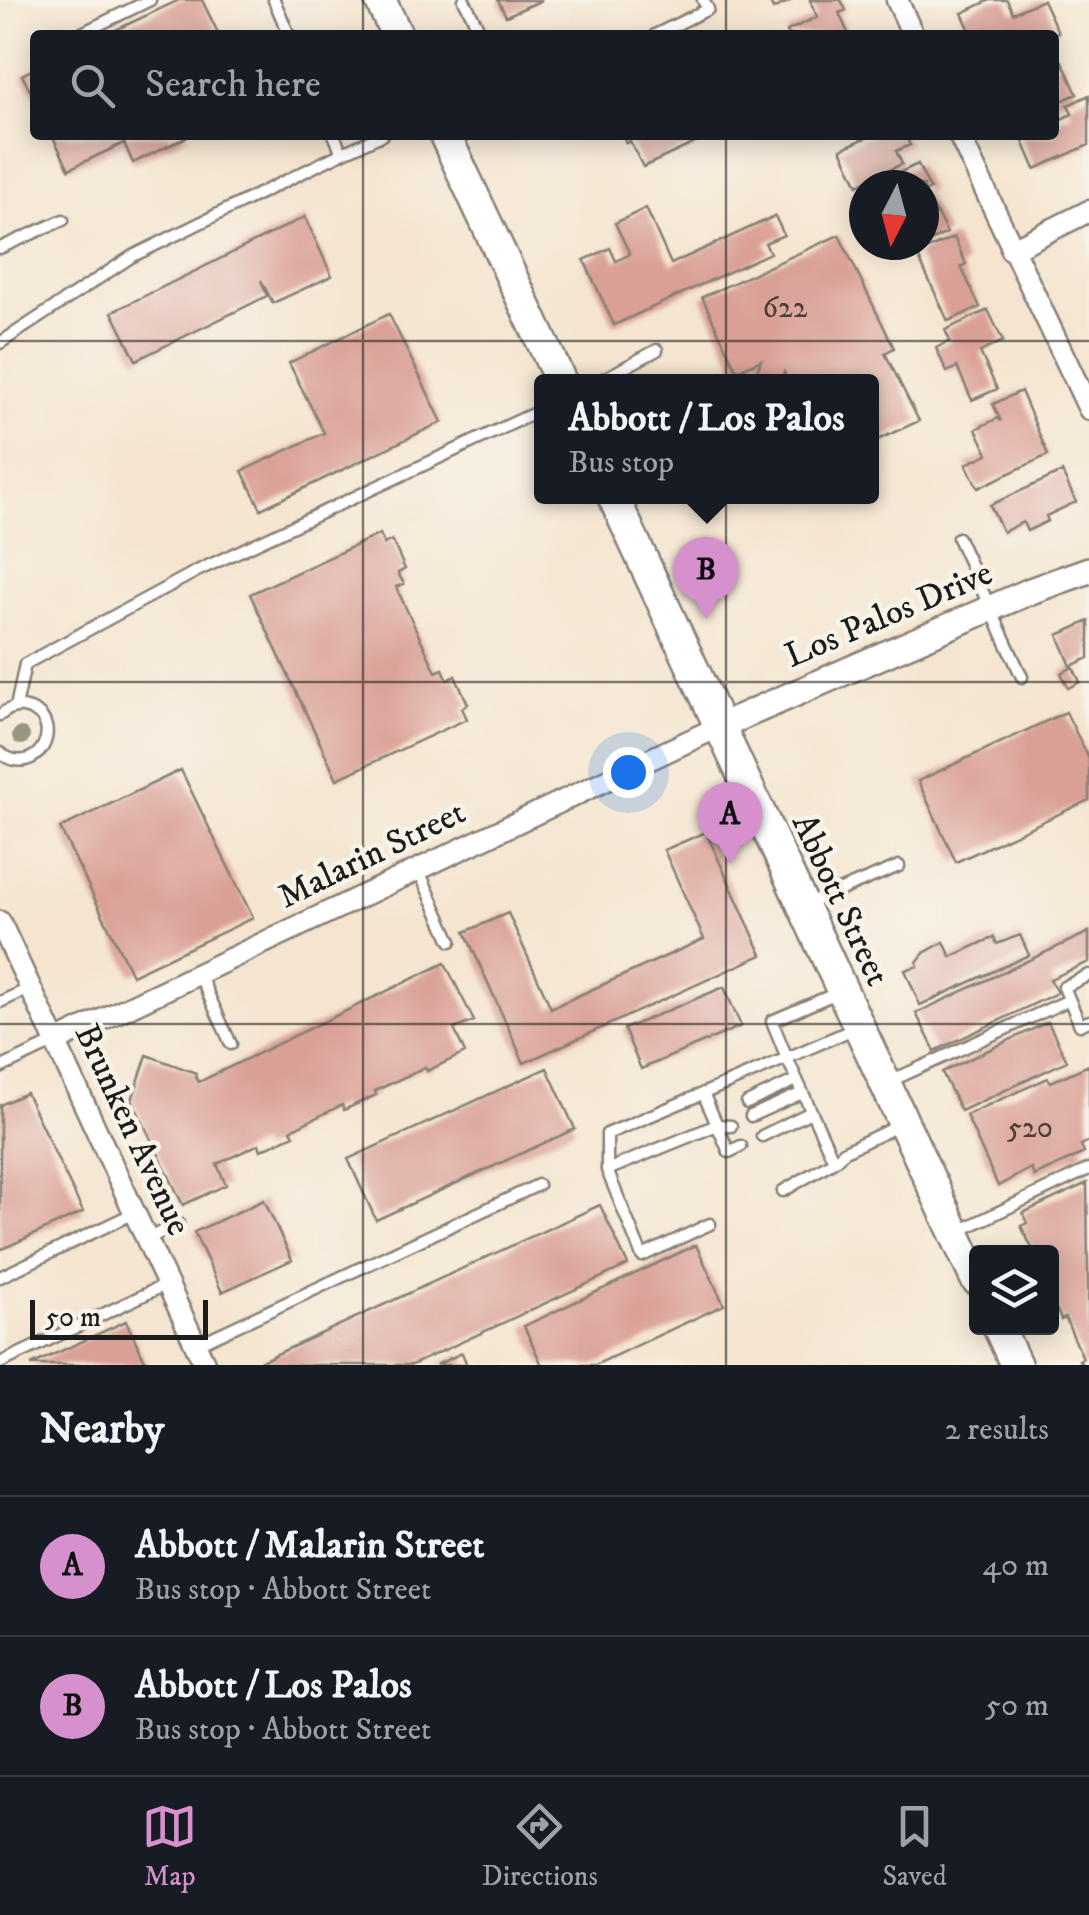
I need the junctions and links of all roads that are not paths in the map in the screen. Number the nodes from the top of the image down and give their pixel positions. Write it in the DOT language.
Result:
graph roads {
  1 [pos="150,0"];
  2 [pos="274,0"];
  3 [pos="380,0"];
  4 [pos="464,0"];
  5 [pos="703,0"];
  6 [pos="897,0"];
  7 [pos="88,30"];
  8 [pos="288,30"];
  9 [pos="395,30"];
  10 [pos="479,30"];
  11 [pos="665,30"];
  12 [pos="911,30"];
  13 [pos="336,140"];
  14 [pos="371,140"];
  15 [pos="453,140"];
  16 [pos="961,140"];
  17 [pos="342,153"];
  18 [pos="1089,211"];
  19 [pos="62,220"];
  20 [pos="0,248"];
  21 [pos="1011,250"];
  22 [pos="0,343"];
  23 [pos="656,350"];
  24 [pos="557,374"];
  25 [pos="612,374"];
  26 [pos="1089,409"];
  27 [pos="534,413"];
  28 [pos="616,504"];
  29 [pos="958,538"];
  30 [pos="1089,570"];
  31 [pos="990,610"];
  32 [pos="1022,678"];
  33 [pos="16,706"];
  34 [pos="0,715"];
  35 [pos="718,726"];
  36 [pos="1,755"];
  37 [pos="900,866"];
  38 [pos="418,869"];
  39 [pos="802,906"];
  40 [pos="0,922"];
  41 [pos="451,941"];
  42 [pos="199,974"];
  43 [pos="1089,975"];
  44 [pos="31,988"];
  45 [pos="842,991"];
  46 [pos="1070,1000"];
  47 [pos="0,1002"];
  48 [pos="1089,1021"];
  49 [pos="859,1027"];
  50 [pos="55,1042"];
  51 [pos="231,1044"];
  52 [pos="787,1058"];
  53 [pos="0,1068"];
  54 [pos="796,1080"];
  55 [pos="885,1083"];
  56 [pos="703,1093"];
  57 [pos="802,1093"];
  58 [pos="746,1104"];
  59 [pos="811,1112"];
  60 [pos="726,1113"];
  61 [pos="751,1116"];
  62 [pos="904,1123"];
  63 [pos="717,1126"];
  64 [pos="731,1126"];
  65 [pos="762,1136"];
  66 [pos="741,1146"];
  67 [pos="834,1161"];
  68 [pos="1089,1169"];
  69 [pos="607,1170"];
  70 [pos="538,1185"];
  71 [pos="782,1191"];
  72 [pos="134,1213"];
  73 [pos="178,1223"];
  74 [pos="710,1224"];
  75 [pos="955,1233"];
  76 [pos="146,1240"];
  77 [pos="969,1264"];
  78 [pos="0,1278"];
  79 [pos="167,1284"];
  80 [pos="1002,1335"];
  81 [pos="196,1345"];
  82 [pos="0,1363"];
  83 [pos="205,1365"];
  84 [pos="1016,1365"];
  1 -- 7 [label="lane"];
  2 -- 8 [label="lane"];
  3 -- 9 [label="main road"];
  4 -- 10 [label="lane"];
  5 -- 11 [label="lane"];
  6 -- 12 [label="street"];
  13 -- 17 [label="lane"];
  14 -- 17 [label="lane"];
  15 -- 24 [label="main road"];
  16 -- 21 [label="street"];
  17 -- 22 [label="lane"];
  18 -- 21 [label="street"];
  19 -- 20 [label="lane"];
  21 -- 26 [label="street"];
  23 -- 25 [label="lane"];
  27 -- 33 [label="lane"];
  28 -- 35 [label="main road, Abbott Street"];
  29 -- 31 [label="lane"];
  30 -- 31 [label="street, Los Palos Drive"];
  31 -- 32 [label="lane"];
  31 -- 35 [label="street, Los Palos Drive"];
  33 -- 34 [label="lane"];
  33 -- 36 [label="lane"];
  35 -- 38 [label="street, Malarin Street"];
  35 -- 39 [label="main road, Abbott Street"];
  37 -- 39 [label="lane"];
  38 -- 41 [label="lane"];
  38 -- 42 [label="street, Malarin Street"];
  39 -- 45 [label="main road, Abbott Street"];
  40 -- 44 [label="street, Brunken Avenue"];
  42 -- 50 [label="street, Malarin Street"];
  42 -- 51 [label="lane"];
  43 -- 46 [label="lane"];
  44 -- 47 [label="lane"];
  44 -- 50 [label="street, Brunken Avenue"];
  45 -- 49 [label="main road, Abbott Street"];
  45 -- 52 [label="lane"];
  46 -- 48 [label="lane"];
  46 -- 55 [label="lane"];
  49 -- 52 [label="lane"];
  49 -- 55 [label="main road, Abbott Street"];
  50 -- 53 [label="lane"];
  50 -- 72 [label="street, Brunken Avenue"];
  52 -- 54 [label="lane"];
  52 -- 56 [label="lane"];
  54 -- 57 [label="lane"];
  54 -- 58 [label="lane"];
  55 -- 62 [label="main road, Abbott Street"];
  56 -- 63 [label="lane"];
  56 -- 69 [label="lane"];
  57 -- 59 [label="lane"];
  57 -- 61 [label="lane"];
  59 -- 65 [label="lane"];
  59 -- 67 [label="lane"];
  60 -- 63 [label="lane"];
  62 -- 67 [label="lane"];
  62 -- 75 [label="main road, Abbott Street"];
  63 -- 64 [label="lane"];
  63 -- 66 [label="lane"];
  63 -- 69 [label="lane"];
  67 -- 71 [label="lane"];
  68 -- 75 [label="lane"];
  69 -- 74 [label="lane"];
  70 -- 81 [label="lane"];
  72 -- 76 [label="street, Brunken Avenue"];
  72 -- 78 [label="lane"];
  73 -- 76 [label="lane"];
  75 -- 77 [label="main road, Abbott Street"];
  76 -- 79 [label="street, Brunken Avenue"];
  79 -- 81 [label="street, Brunken Avenue"];
  79 -- 82 [label="lane"];
  80 -- 84 [label="main road"];
  81 -- 83 [label="street, Brunken Avenue"];
}
